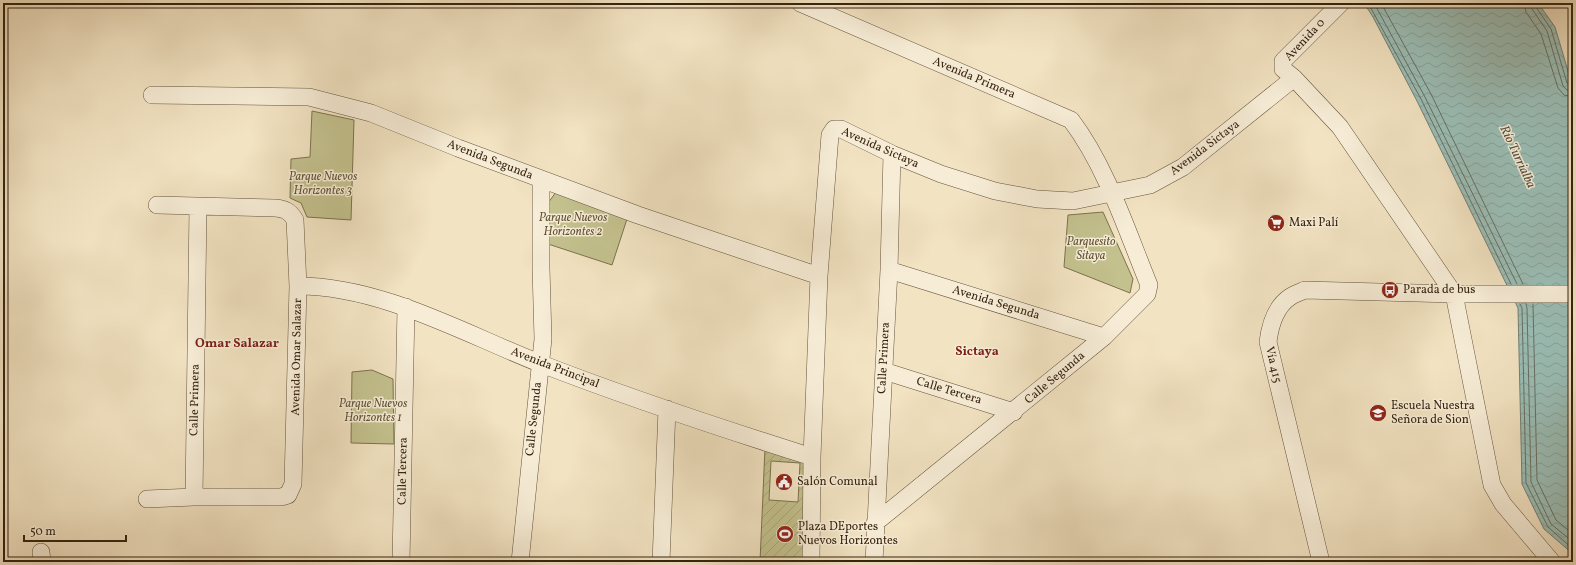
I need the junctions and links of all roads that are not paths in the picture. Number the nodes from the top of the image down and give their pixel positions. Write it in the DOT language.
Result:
graph roads {
  1 [pos="1341,3"];
  2 [pos="807,5"];
  3 [pos="1294,78"];
  4 [pos="152,95"];
  5 [pos="892,154"];
  6 [pos="541,180"];
  7 [pos="1112,194"];
  8 [pos="157,205"];
  9 [pos="198,207"];
  10 [pos="888,270"];
  11 [pos="819,276"];
  12 [pos="298,286"];
  13 [pos="1454,294"];
  14 [pos="1573,294"];
  15 [pos="406,307"];
  16 [pos="1104,337"];
  17 [pos="540,363"];
  18 [pos="884,371"];
  19 [pos="667,409"];
  20 [pos="1014,412"];
  21 [pos="812,457"];
  22 [pos="194,497"];
  23 [pos="147,499"];
  24 [pos="875,523"];
  25 [pos="401,562"];
  26 [pos="520,562"];
  27 [pos="661,562"];
  28 [pos="811,562"];
  29 [pos="874,562"];
  30 [pos="1321,562"];
  31 [pos="1552,562"];
  1 -- 3 [label="street, Avenida 0"];
  2 -- 7 [label="street, Avenida Primera"];
  3 -- 7 [label="street, Avenida Sictaya"];
  3 -- 13 [label="street"];
  4 -- 6 [label="street, Avenida Segunda"];
  5 -- 7 [label="street, Avenida Sictaya"];
  5 -- 10 [label="street, Calle Primera"];
  5 -- 11 [label="street, Avenida Sictaya"];
  6 -- 11 [label="street, Avenida Segunda"];
  6 -- 17 [label="street, Calle Segunda"];
  7 -- 16 [label="street, Calle Segunda"];
  8 -- 9 [label="street, Avenida Omar Salazar"];
  9 -- 12 [label="street, Avenida Omar Salazar"];
  9 -- 22 [label="street, Calle Primera"];
  10 -- 16 [label="street, Avenida Segunda"];
  10 -- 18 [label="street, Calle Primera"];
  11 -- 21 [label="street, Avenida Sictaya"];
  12 -- 15 [label="street, Avenida Principal"];
  12 -- 22 [label="street, Avenida Omar Salazar"];
  13 -- 14 [label="street, Vía 415"];
  13 -- 30 [label="street, Vía 415"];
  13 -- 31 [label="street"];
  15 -- 17 [label="street, Avenida Principal"];
  15 -- 25 [label="street, Calle Tercera"];
  16 -- 20 [label="street, Calle Segunda"];
  17 -- 19 [label="street, Avenida Principal"];
  17 -- 26 [label="street, Calle Segunda"];
  18 -- 20 [label="street, Calle Tercera"];
  18 -- 24 [label="street, Calle Primera"];
  19 -- 21 [label="street, Avenida Principal"];
  19 -- 27 [label="street"];
  20 -- 24 [label="street, Calle Segunda"];
  21 -- 28 [label="street, Avenida Sictaya"];
  22 -- 23 [label="street, Avenida Omar Salazar"];
  24 -- 29 [label="street, Calle Primera"];
}
